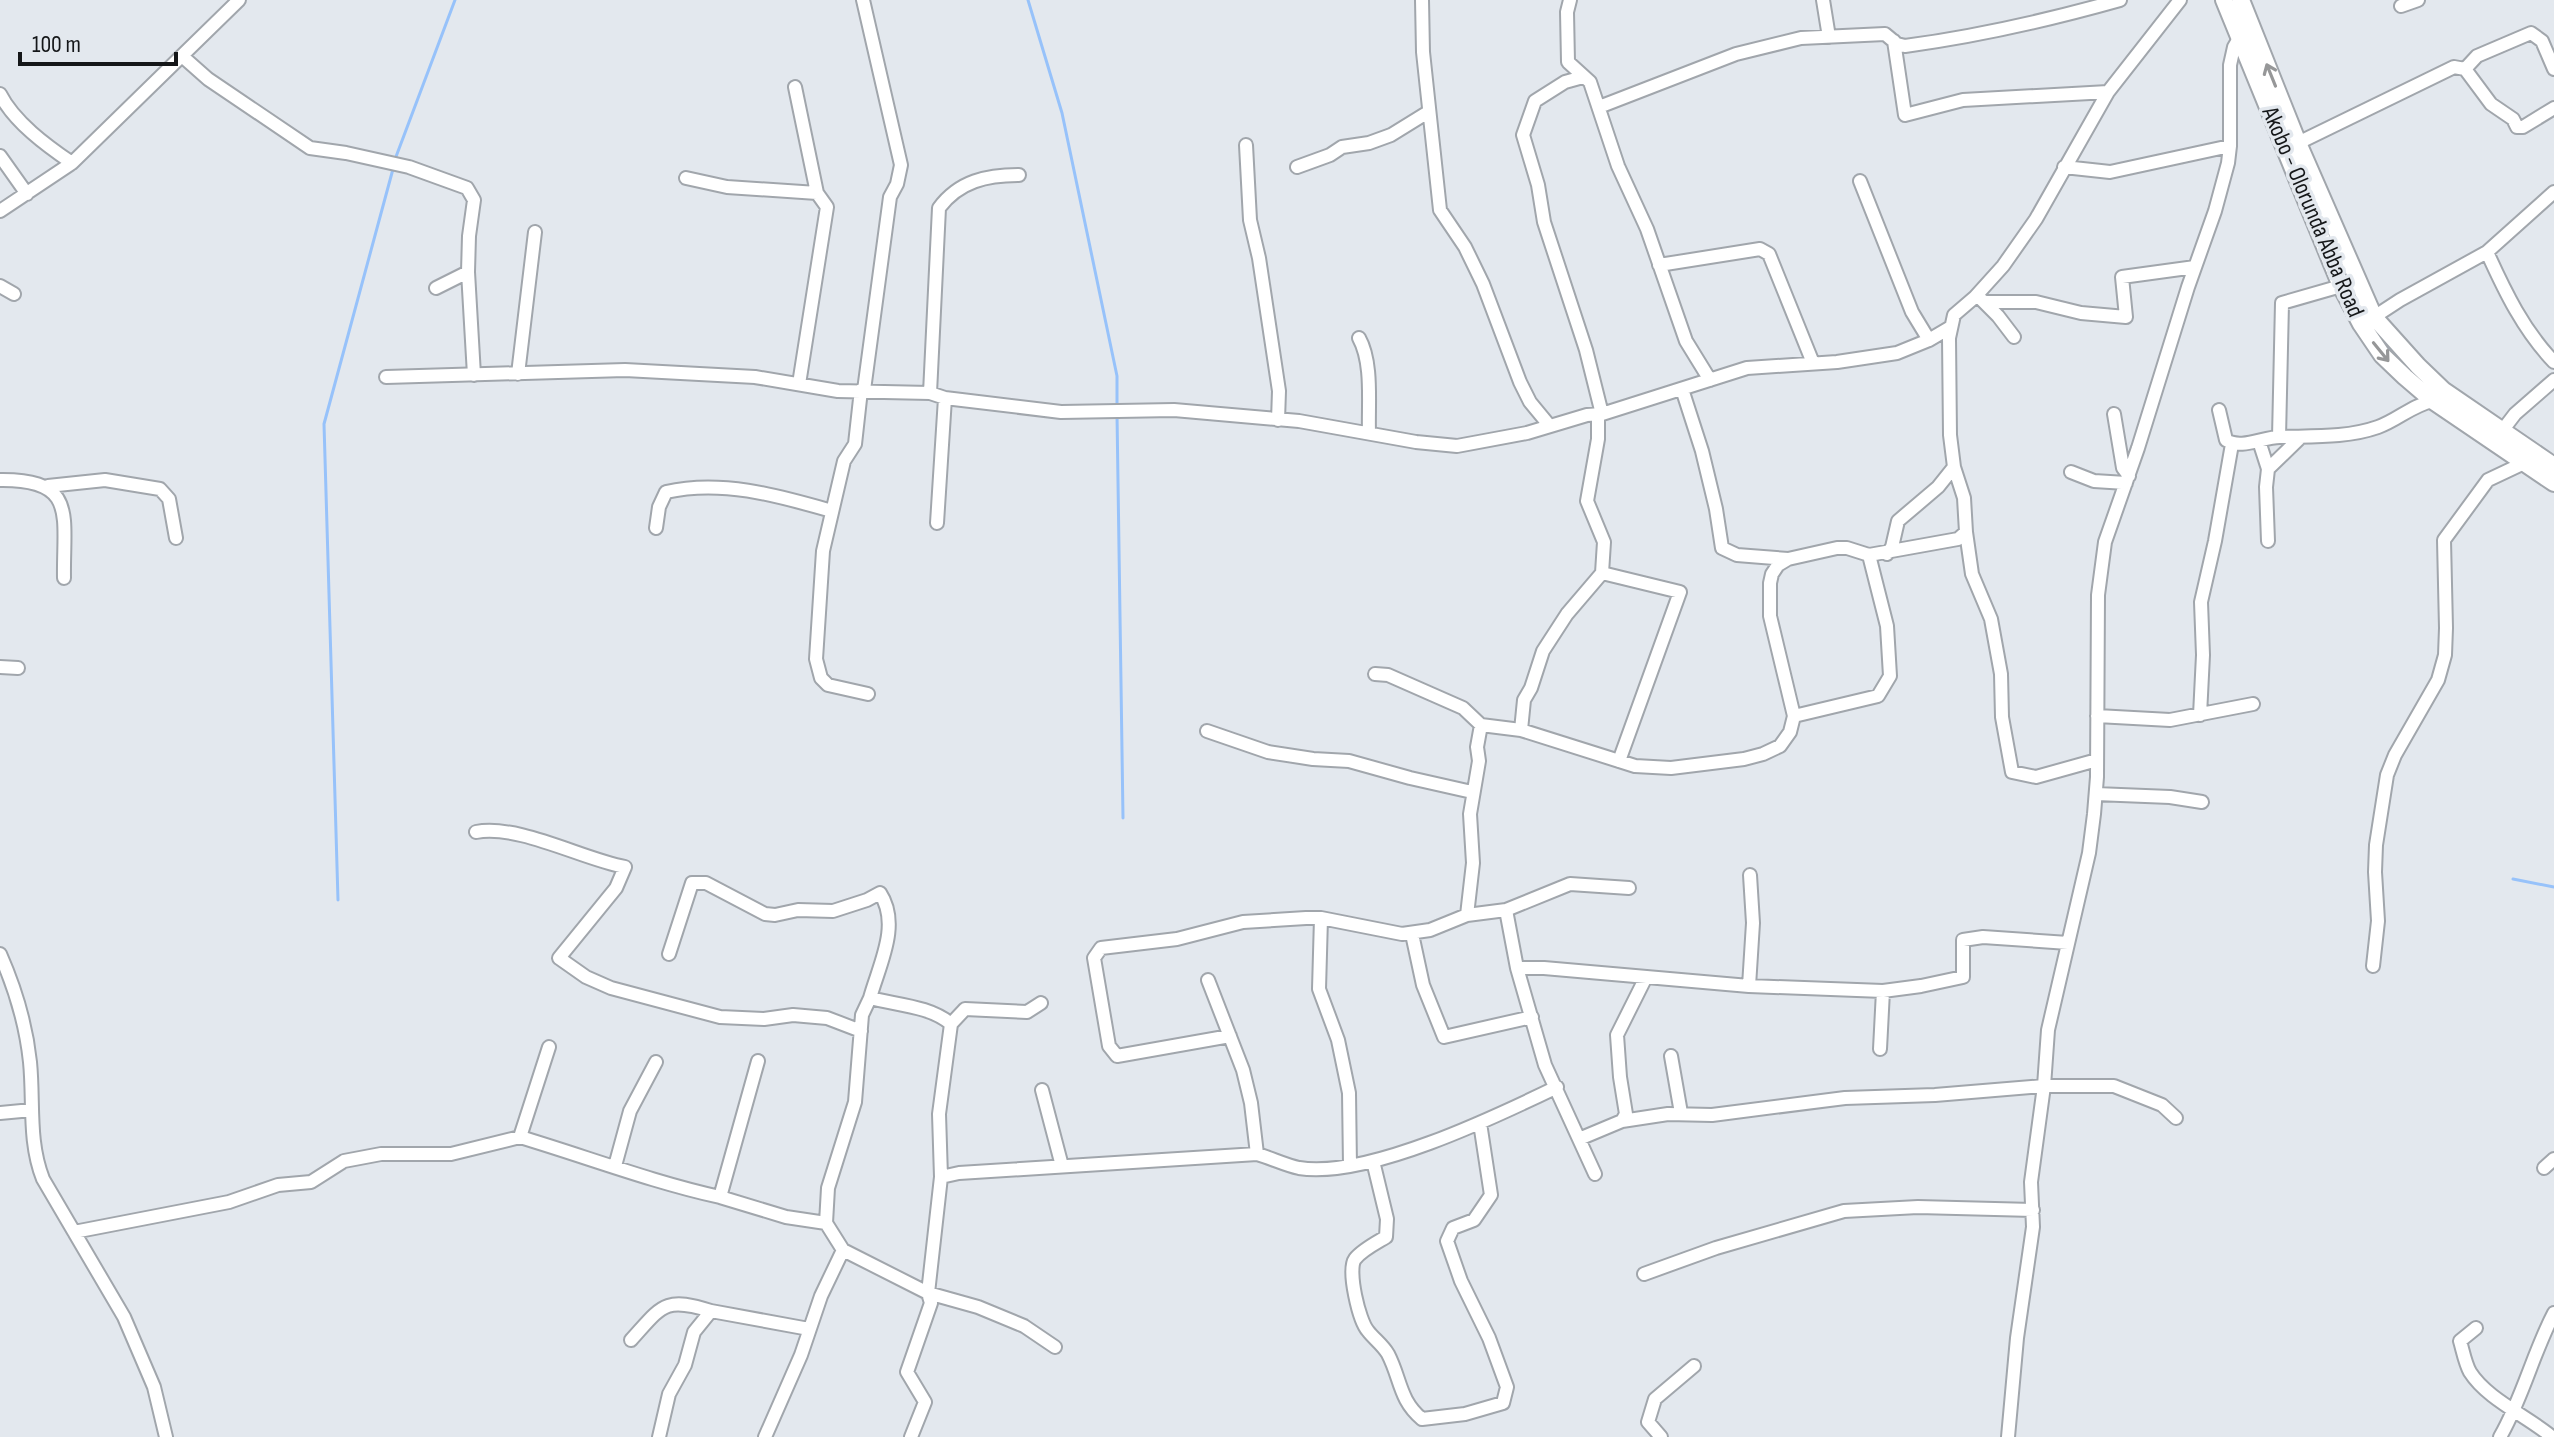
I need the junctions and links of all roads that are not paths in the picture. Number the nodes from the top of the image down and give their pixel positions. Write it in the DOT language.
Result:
graph roads {
  1 [pos="239,0"];
  2 [pos="863,0"];
  3 [pos="1422,0"];
  4 [pos="1570,0"];
  5 [pos="1823,0"];
  6 [pos="2120,0"];
  7 [pos="2180,0"];
  8 [pos="2224,0"];
  9 [pos="2241,0"];
  10 [pos="2418,0"];
  11 [pos="2401,6"];
  12 [pos="2241,35"];
  13 [pos="1829,37"];
  14 [pos="1894,41"];
  15 [pos="182,56"];
  16 [pos="2465,69"];
  17 [pos="2554,69"];
  18 [pos="1583,77"];
  19 [pos="795,87"];
  20 [pos="2108,92"];
  21 [pos="0,94"];
  22 [pos="1599,107"];
  23 [pos="2554,108"];
  24 [pos="1429,115"];
  25 [pos="2298,143"];
  26 [pos="1246,145"];
  27 [pos="2230,146"];
  28 [pos="0,156"];
  29 [pos="72,163"];
  30 [pos="1297,167"];
  31 [pos="2064,167"];
  32 [pos="1019,175"];
  33 [pos="686,178"];
  34 [pos="1860,181"];
  35 [pos="2554,192"];
  36 [pos="817,193"];
  37 [pos="27,194"];
  38 [pos="0,211"];
  39 [pos="535,232"];
  40 [pos="2487,252"];
  41 [pos="1659,265"];
  42 [pos="2195,267"];
  43 [pos="468,272"];
  44 [pos="0,286"];
  45 [pos="2341,286"];
  46 [pos="436,288"];
  47 [pos="14,294"];
  48 [pos="1980,300"];
  49 [pos="2374,317"];
  50 [pos="1950,332"];
  51 [pos="2014,337"];
  52 [pos="1359,338"];
  53 [pos="1932,339"];
  54 [pos="2554,362"];
  55 [pos="1813,363"];
  56 [pos="518,374"];
  57 [pos="474,375"];
  58 [pos="386,377"];
  59 [pos="1710,380"];
  60 [pos="2554,380"];
  61 [pos="799,384"];
  62 [pos="1682,389"];
  63 [pos="863,390"];
  64 [pos="930,393"];
  65 [pos="945,398"];
  66 [pos="2433,401"];
  67 [pos="2219,410"];
  68 [pos="1600,414"];
  69 [pos="2114,414"];
  70 [pos="1278,420"];
  71 [pos="1549,425"];
  72 [pos="2502,431"];
  73 [pos="1369,433"];
  74 [pos="2279,437"];
  75 [pos="2301,437"];
  76 [pos="2259,441"];
  77 [pos="2232,444"];
  78 [pos="2524,463"];
  79 [pos="2554,466"];
  80 [pos="1954,467"];
  81 [pos="2268,469"];
  82 [pos="2071,472"];
  83 [pos="0,480"];
  84 [pos="2128,480"];
  85 [pos="2554,483"];
  86 [pos="48,486"];
  87 [pos="832,511"];
  88 [pos="937,523"];
  89 [pos="656,528"];
  90 [pos="1966,532"];
  91 [pos="176,538"];
  92 [pos="2268,541"];
  93 [pos="1887,554"];
  94 [pos="1869,555"];
  95 [pos="1788,559"];
  96 [pos="1602,573"];
  97 [pos="64,578"];
  98 [pos="0,667"];
  99 [pos="18,668"];
  100 [pos="1375,674"];
  101 [pos="868,694"];
  102 [pos="2253,704"];
  103 [pos="2200,715"];
  104 [pos="1794,716"];
  105 [pos="2097,716"];
  106 [pos="1481,725"];
  107 [pos="1521,730"];
  108 [pos="1207,731"];
  109 [pos="2097,760"];
  110 [pos="1619,761"];
  111 [pos="1472,792"];
  112 [pos="2096,794"];
  113 [pos="2202,802"];
  114 [pos="476,832"];
  115 [pos="1750,875"];
  116 [pos="1629,888"];
  117 [pos="1506,910"];
  118 [pos="1467,915"];
  119 [pos="1321,918"];
  120 [pos="1412,934"];
  121 [pos="2068,943"];
  122 [pos="0,954"];
  123 [pos="669,954"];
  124 [pos="2373,966"];
  125 [pos="1517,968"];
  126 [pos="1646,977"];
  127 [pos="1208,980"];
  128 [pos="1749,986"];
  129 [pos="1883,991"];
  130 [pos="870,998"];
  131 [pos="1041,1003"];
  132 [pos="1532,1017"];
  133 [pos="951,1024"];
  134 [pos="861,1031"];
  135 [pos="1230,1036"];
  136 [pos="549,1047"];
  137 [pos="1880,1049"];
  138 [pos="1671,1056"];
  139 [pos="758,1061"];
  140 [pos="656,1062"];
  141 [pos="2044,1086"];
  142 [pos="1557,1087"];
  143 [pos="1042,1090"];
  144 [pos="32,1110"];
  145 [pos="0,1113"];
  146 [pos="1681,1113"];
  147 [pos="2176,1118"];
  148 [pos="1622,1121"];
  149 [pos="1480,1123"];
  150 [pos="520,1137"];
  151 [pos="1579,1139"];
  152 [pos="1257,1154"];
  153 [pos="1373,1161"];
  154 [pos="615,1166"];
  155 [pos="1062,1166"];
  156 [pos="1350,1166"];
  157 [pos="1595,1174"];
  158 [pos="941,1177"];
  159 [pos="720,1197"];
  160 [pos="2033,1210"];
  161 [pos="826,1223"];
  162 [pos="74,1232"];
  163 [pos="843,1250"];
  164 [pos="1644,1274"];
  165 [pos="928,1293"];
  166 [pos="711,1311"];
  167 [pos="2554,1313"];
  168 [pos="2476,1328"];
  169 [pos="809,1329"];
  170 [pos="631,1340"];
  171 [pos="1055,1347"];
  172 [pos="1694,1366"];
  173 [pos="2516,1410"];
  174 [pos="166,1437"];
  175 [pos="659,1437"];
  176 [pos="765,1437"];
  177 [pos="911,1437"];
  178 [pos="1661,1437"];
  179 [pos="2008,1437"];
  180 [pos="2500,1437"];
  181 [pos="2552,1437"];
  1 -- 15 [label="street"];
  2 -- 63 [label="street"];
  3 -- 24 [label="street"];
  4 -- 18 [label="street"];
  5 -- 13 [label="street"];
  6 -- 14 [label="street"];
  7 -- 20 [label="street"];
  8 -- 12 [label="main road, Akobo - Olorunda Abba Road"];
  25 -- 9 [label="main road, Akobo - Olorunda Abba Road, one-way"];
  10 -- 11 [label="street"];
  12 -- 27 [label="street"];
  12 -- 45 [label="main road, Akobo - Olorunda Abba Road"];
  13 -- 14 [label="street"];
  13 -- 22 [label="street"];
  14 -- 20 [label="street"];
  15 -- 29 [label="street"];
  15 -- 43 [label="street"];
  16 -- 17 [label="street"];
  16 -- 23 [label="street"];
  16 -- 25 [label="street"];
  18 -- 22 [label="street"];
  18 -- 68 [label="street"];
  19 -- 36 [label="street"];
  20 -- 31 [label="street"];
  21 -- 29 [label="street"];
  22 -- 41 [label="street"];
  24 -- 30 [label="street"];
  24 -- 71 [label="street"];
  25 -- 49 [label="main road, Akobo - Olorunda Abba Road"];
  26 -- 70 [label="street"];
  27 -- 31 [label="street"];
  27 -- 42 [label="street"];
  28 -- 37 [label="street"];
  29 -- 37 [label="street"];
  31 -- 48 [label="street"];
  32 -- 64 [label="street"];
  33 -- 36 [label="street"];
  34 -- 53 [label="street"];
  35 -- 40 [label="street"];
  36 -- 61 [label="street"];
  37 -- 38 [label="street"];
  39 -- 56 [label="street"];
  40 -- 49 [label="street"];
  40 -- 54 [label="street"];
  41 -- 55 [label="street"];
  41 -- 59 [label="street"];
  42 -- 48 [label="street"];
  42 -- 84 [label="street"];
  43 -- 46 [label="street"];
  43 -- 57 [label="street"];
  44 -- 47 [label="street"];
  45 -- 66 [label="main road, Akobo - Olorunda Abba Road, one-way"];
  45 -- 74 [label="street"];
  48 -- 50 [label="street"];
  48 -- 51 [label="street"];
  49 -- 72 [label="main road, Akobo - Olorunda Abba Road"];
  50 -- 53 [label="street"];
  50 -- 80 [label="street"];
  52 -- 73 [label="street"];
  53 -- 55 [label="street"];
  55 -- 59 [label="street"];
  56 -- 57 [label="street"];
  56 -- 61 [label="street"];
  57 -- 58 [label="street"];
  59 -- 62 [label="street"];
  60 -- 72 [label="street"];
  61 -- 63 [label="street"];
  62 -- 68 [label="street"];
  62 -- 95 [label="street"];
  63 -- 64 [label="street"];
  63 -- 87 [label="street"];
  64 -- 65 [label="street"];
  65 -- 70 [label="street"];
  65 -- 88 [label="street"];
  66 -- 75 [label="street"];
  66 -- 78 [label="main road, Akobo - Olorunda Abba Road"];
  67 -- 77 [label="street"];
  68 -- 71 [label="street"];
  68 -- 96 [label="street"];
  69 -- 84 [label="street"];
  70 -- 73 [label="street"];
  71 -- 73 [label="street"];
  72 -- 79 [label="main road, Akobo - Olorunda Abba Road"];
  74 -- 75 [label="street"];
  74 -- 76 [label="street"];
  75 -- 81 [label="street"];
  76 -- 77 [label="street"];
  76 -- 81 [label="street"];
  77 -- 103 [label="street"];
  78 -- 85 [label="main road, Akobo - Olorunda Abba Road"];
  78 -- 124 [label="street"];
  80 -- 90 [label="street"];
  80 -- 93 [label="street"];
  81 -- 92 [label="street"];
  82 -- 84 [label="street"];
  83 -- 86 [label="street"];
  84 -- 105 [label="street"];
  86 -- 91 [label="street"];
  86 -- 97 [label="street"];
  87 -- 89 [label="street"];
  87 -- 101 [label="street"];
  90 -- 93 [label="street"];
  90 -- 109 [label="street"];
  93 -- 94 [label="street"];
  94 -- 95 [label="street"];
  94 -- 104 [label="street"];
  95 -- 104 [label="street"];
  96 -- 107 [label="street"];
  96 -- 110 [label="street"];
  98 -- 99 [label="street"];
  100 -- 106 [label="street"];
  102 -- 103 [label="street"];
  103 -- 105 [label="street"];
  104 -- 110 [label="street"];
  105 -- 109 [label="street"];
  106 -- 107 [label="street"];
  106 -- 111 [label="street"];
  107 -- 110 [label="street"];
  108 -- 111 [label="street"];
  109 -- 112 [label="street"];
  111 -- 118 [label="street"];
  112 -- 113 [label="street"];
  112 -- 121 [label="street"];
  114 -- 134 [label="street"];
  115 -- 128 [label="street"];
  116 -- 117 [label="street"];
  117 -- 118 [label="street"];
  117 -- 125 [label="street"];
  118 -- 120 [label="street"];
  119 -- 120 [label="street"];
  119 -- 135 [label="street"];
  119 -- 156 [label="street"];
  120 -- 132 [label="street"];
  121 -- 129 [label="street"];
  121 -- 141 [label="street"];
  122 -- 144 [label="street"];
  123 -- 130 [label="street"];
  125 -- 126 [label="street"];
  125 -- 132 [label="street"];
  126 -- 128 [label="street"];
  126 -- 148 [label="street"];
  127 -- 135 [label="street"];
  128 -- 129 [label="street"];
  129 -- 137 [label="street"];
  130 -- 133 [label="street"];
  130 -- 134 [label="street"];
  131 -- 133 [label="street"];
  132 -- 142 [label="street"];
  133 -- 158 [label="street"];
  134 -- 161 [label="street"];
  135 -- 152 [label="street"];
  136 -- 150 [label="street"];
  138 -- 146 [label="street"];
  139 -- 159 [label="street"];
  140 -- 154 [label="street"];
  141 -- 146 [label="street"];
  141 -- 147 [label="street"];
  141 -- 160 [label="street"];
  142 -- 149 [label="street"];
  142 -- 151 [label="street"];
  143 -- 155 [label="street"];
  144 -- 145 [label="street"];
  144 -- 162 [label="street"];
  146 -- 148 [label="street"];
  148 -- 151 [label="street"];
  149 -- 153 [label="street"];
  149 -- 153 [label="street"];
  150 -- 154 [label="street"];
  150 -- 162 [label="street"];
  151 -- 157 [label="street"];
  152 -- 155 [label="street"];
  152 -- 156 [label="street"];
  153 -- 156 [label="street"];
  154 -- 159 [label="street"];
  155 -- 158 [label="street"];
  158 -- 165 [label="street"];
  159 -- 161 [label="street"];
  160 -- 164 [label="street"];
  160 -- 179 [label="street"];
  161 -- 163 [label="street"];
  162 -- 174 [label="street"];
  163 -- 165 [label="street"];
  163 -- 169 [label="street"];
  165 -- 171 [label="street"];
  165 -- 177 [label="street"];
  166 -- 169 [label="street"];
  166 -- 170 [label="street"];
  166 -- 175 [label="street"];
  167 -- 173 [label="street"];
  168 -- 173 [label="street"];
  169 -- 176 [label="street"];
  172 -- 178 [label="street"];
  173 -- 180 [label="street"];
  173 -- 181 [label="street"];
}
